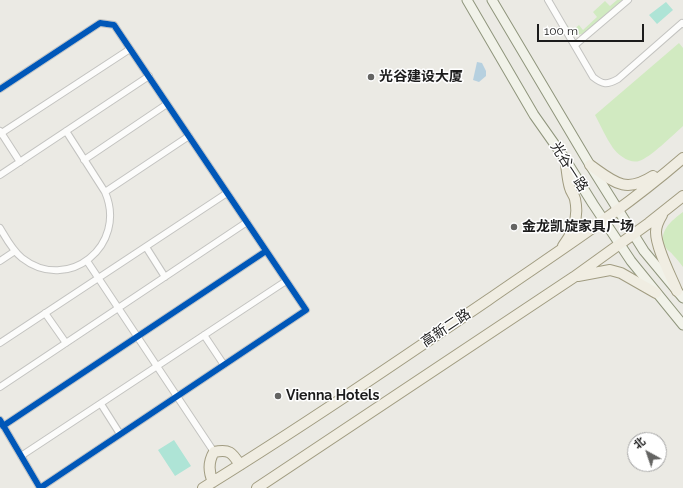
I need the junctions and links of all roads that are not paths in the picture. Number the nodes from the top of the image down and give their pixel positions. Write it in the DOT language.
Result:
graph roads {
  1 [pos="466,0"];
  2 [pos="492,0"];
  3 [pos="548,0"];
  4 [pos="628,0"];
  5 [pos="683,23"];
  6 [pos="575,45"];
  7 [pos="130,49"];
  8 [pos="149,76"];
  9 [pos="0,89"];
  10 [pos="168,104"];
  11 [pos="66,131"];
  12 [pos="0,133"];
  13 [pos="189,136"];
  14 [pos="683,158"];
  15 [pos="566,159"];
  16 [pos="84,160"];
  17 [pos="20,162"];
  18 [pos="590,165"];
  19 [pos="0,175"];
  20 [pos="105,192"];
  21 [pos="227,193"];
  22 [pos="683,196"];
  23 [pos="618,210"];
  24 [pos="665,210"];
  25 [pos="604,221"];
  26 [pos="247,222"];
  27 [pos="0,228"];
  28 [pos="633,234"];
  29 [pos="620,244"];
  30 [pos="146,247"];
  31 [pos="15,251"];
  32 [pos="266,251"];
  33 [pos="558,252"];
  34 [pos="0,261"];
  35 [pos="87,261"];
  36 [pos="166,277"];
  37 [pos="574,277"];
  38 [pos="98,278"];
  39 [pos="286,280"];
  40 [pos="656,293"];
  41 [pos="680,295"];
  42 [pos="118,308"];
  43 [pos="46,313"];
  44 [pos="683,325"];
  45 [pos="204,335"];
  46 [pos="137,337"];
  47 [pos="0,343"];
  48 [pos="66,343"];
  49 [pos="224,365"];
  50 [pos="157,366"];
  51 [pos="0,387"];
  52 [pos="177,396"];
  53 [pos="101,404"];
  54 [pos="2,423"];
  55 [pos="120,434"];
  56 [pos="214,452"];
  57 [pos="21,456"];
  58 [pos="240,465"];
  59 [pos="214,482"];
  60 [pos="203,488"];
  61 [pos="257,488"];
  1 -- 15 [label="main road, 光谷一路"];
  2 -- 18 [label="main road, 光谷一路"];
  3 -- 6 [label="street"];
  4 -- 6 [label="street"];
  5 -- 6 [label="street"];
  7 -- 8 [label="street"];
  7 -- 9 [label="street"];
  7 -- 12 [label="street"];
  8 -- 10 [label="street"];
  8 -- 11 [label="street"];
  10 -- 13 [label="street"];
  10 -- 16 [label="street"];
  11 -- 16 [label="street"];
  11 -- 17 [label="street"];
  12 -- 17 [label="street"];
  13 -- 20 [label="street"];
  13 -- 21 [label="street"];
  14 -- 18 [label="main road"];
  14 -- 23 [label="main road, 高新二路"];
  15 -- 25 [label="main road, 光谷一路"];
  15 -- 33 [label="main road"];
  16 -- 20 [label="street"];
  17 -- 19 [label="street"];
  18 -- 23 [label="main road, 光谷一路"];
  20 -- 35 [label="street"];
  21 -- 26 [label="street"];
  21 -- 30 [label="street"];
  22 -- 24 [label="main road, 高新二路"];
  23 -- 25 [label="main road, 高新二路"];
  23 -- 28 [label="main road, 光谷一路"];
  24 -- 28 [label="main road, 高新二路"];
  24 -- 41 [label="main road"];
  25 -- 29 [label="main road, 光谷一路"];
  25 -- 33 [label="main road, 高新二路"];
  26 -- 32 [label="street"];
  26 -- 36 [label="street"];
  27 -- 31 [label="street"];
  28 -- 29 [label="main road, 高新二路"];
  28 -- 41 [label="main road, 光谷一路"];
  29 -- 37 [label="main road, 高新二路"];
  29 -- 40 [label="main road, 光谷一路"];
  30 -- 36 [label="street"];
  30 -- 38 [label="street"];
  31 -- 34 [label="street"];
  31 -- 35 [label="street"];
  32 -- 39 [label="street"];
  32 -- 46 [label="street"];
  33 -- 58 [label="main road, 高新二路"];
  35 -- 38 [label="street"];
  36 -- 42 [label="street"];
  37 -- 40 [label="main road"];
  37 -- 61 [label="main road, 高新二路"];
  38 -- 42 [label="street"];
  38 -- 43 [label="street"];
  39 -- 45 [label="street"];
  39 -- 49 [label="street"];
  40 -- 44 [label="main road, 光谷一路"];
  42 -- 46 [label="street"];
  42 -- 48 [label="street"];
  43 -- 47 [label="street"];
  43 -- 48 [label="street"];
  45 -- 49 [label="street"];
  45 -- 50 [label="street"];
  46 -- 50 [label="street"];
  46 -- 54 [label="street"];
  48 -- 51 [label="street"];
  49 -- 52 [label="street"];
  50 -- 52 [label="street"];
  50 -- 53 [label="street"];
  52 -- 55 [label="street"];
  52 -- 56 [label="street"];
  53 -- 55 [label="street"];
  53 -- 57 [label="street"];
  54 -- 57 [label="street"];
  55 -- 57 [label="street"];
  56 -- 58 [label="main road"];
  56 -- 59 [label="main road"];
  58 -- 59 [label="main road, 高新二路"];
  59 -- 60 [label="main road, 高新二路"];
}
